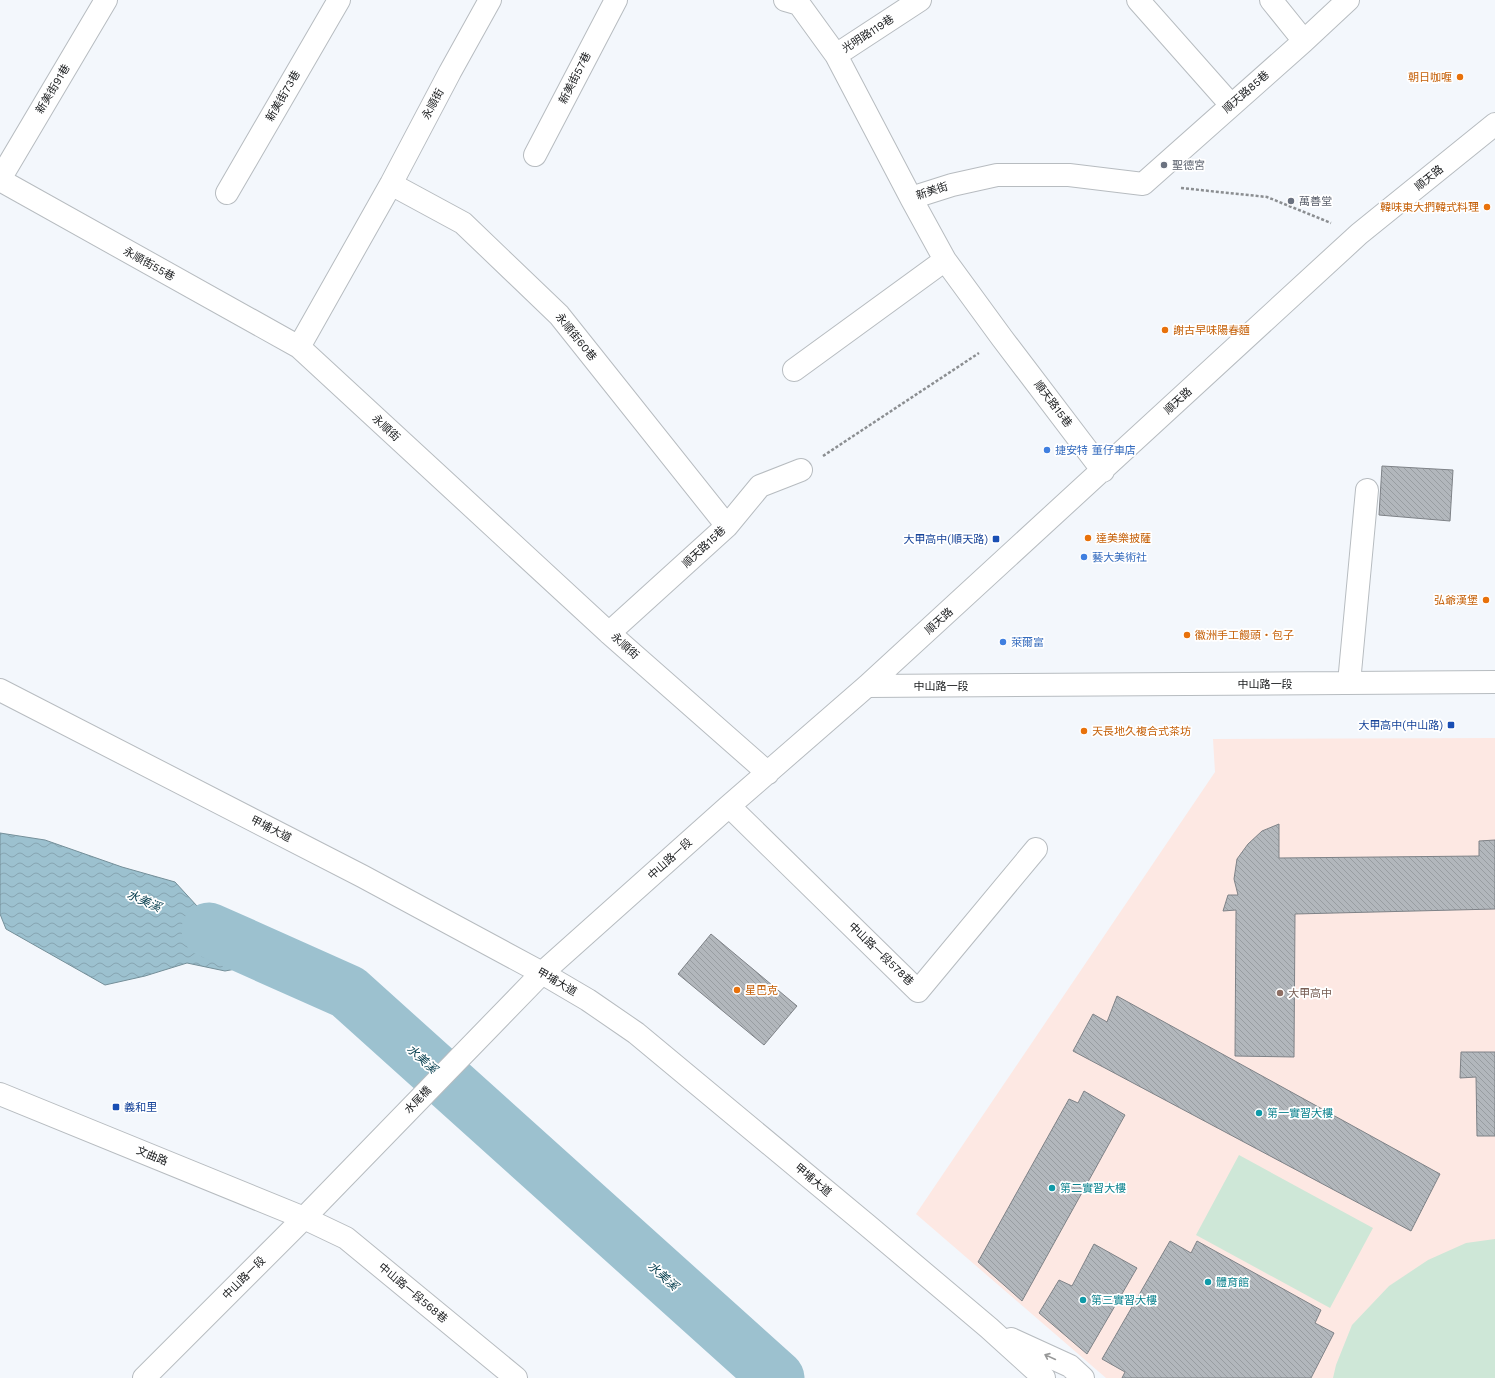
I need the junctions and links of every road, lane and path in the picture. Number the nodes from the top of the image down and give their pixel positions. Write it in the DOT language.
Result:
graph roads {
  1 [pos="106,0"];
  2 [pos="339,0"];
  3 [pos="490,0"];
  4 [pos="616,0"];
  5 [pos="786,0"];
  6 [pos="920,0"];
  7 [pos="1138,0"];
  8 [pos="1271,0"];
  9 [pos="1348,0"];
  10 [pos="1304,41"];
  11 [pos="836,55"];
  12 [pos="1231,105"];
  13 [pos="1493,129"];
  14 [pos="535,155"];
  15 [pos="0,179"];
  16 [pos="391,184"];
  17 [pos="1143,184"];
  18 [pos="227,193"];
  19 [pos="911,198"];
  20 [pos="1359,234"];
  21 [pos="945,260"];
  22 [pos="1002,338"];
  23 [pos="299,347"];
  24 [pos="794,370"];
  25 [pos="801,470"];
  26 [pos="1103,470"];
  27 [pos="1367,490"];
  28 [pos="727,526"];
  29 [pos="610,633"];
  30 [pos="1495,682"];
  31 [pos="1349,683"];
  32 [pos="867,686"];
  33 [pos="0,690"];
  34 [pos="768,773"];
  35 [pos="729,806"];
  36 [pos="1036,849"];
  37 [pos="542,972"];
  38 [pos="509,1006"];
  39 [pos="0,1094"];
  40 [pos="343,1177"];
  41 [pos="304,1218"];
  42 [pos="988,1328"];
  43 [pos="144,1378"];
  44 [pos="516,1378"];
  45 [pos="1044,1378"];
  46 [pos="1083,1378"];
  1 -- 15 [label="street, 新美街91巷"];
  2 -- 18 [label="street, 新美街73巷"];
  3 -- 16 [label="street, 永順街"];
  4 -- 14 [label="street, 新美街57巷"];
  5 -- 11 [label="street, 新美街"];
  6 -- 11 [label="street, 光明路119巷"];
  7 -- 12 [label="street"];
  8 -- 10 [label="street"];
  9 -- 10 [label="street, 順天路85巷"];
  10 -- 12 [label="street, 順天路85巷"];
  11 -- 19 [label="street, 新美街"];
  12 -- 17 [label="street, 順天路85巷"];
  13 -- 20 [label="street, 順天路"];
  15 -- 23 [label="street, 永順街55巷"];
  16 -- 23 [label="street, 永順街"];
  16 -- 28 [label="street, 永順街60巷"];
  17 -- 19 [label="street, 新美街"];
  17 -- 20 [label="path"];
  19 -- 21 [label="street, 順天路15巷"];
  20 -- 26 [label="street, 順天路"];
  21 -- 22 [label="street, 順天路15巷"];
  21 -- 24 [label="street"];
  22 -- 25 [label="path"];
  22 -- 26 [label="street, 順天路15巷"];
  23 -- 29 [label="street, 永順街"];
  25 -- 28 [label="street, 順天路15巷"];
  26 -- 32 [label="street, 順天路"];
  27 -- 31 [label="street"];
  28 -- 29 [label="street, 順天路15巷"];
  29 -- 34 [label="street, 永順街"];
  30 -- 31 [label="street, 中山路一段"];
  31 -- 32 [label="street, 中山路一段"];
  32 -- 34 [label="street, 中山路一段"];
  33 -- 37 [label="street, 甲埔大道"];
  34 -- 35 [label="street, 中山路一段"];
  35 -- 36 [label="street, 中山路一段578巷"];
  35 -- 37 [label="street, 中山路一段"];
  37 -- 38 [label="street, 中山路一段"];
  37 -- 42 [label="street, 甲埔大道"];
  38 -- 40 [label="street, 水尾橋"];
  39 -- 41 [label="street, 文曲路"];
  40 -- 41 [label="street, 中山路一段"];
  41 -- 43 [label="street, 中山路一段"];
  41 -- 44 [label="street, 中山路一段568巷"];
  42 -- 45 [label="street, 甲埔大道"];
  46 -- 42 [label="street, one-way"];
}
